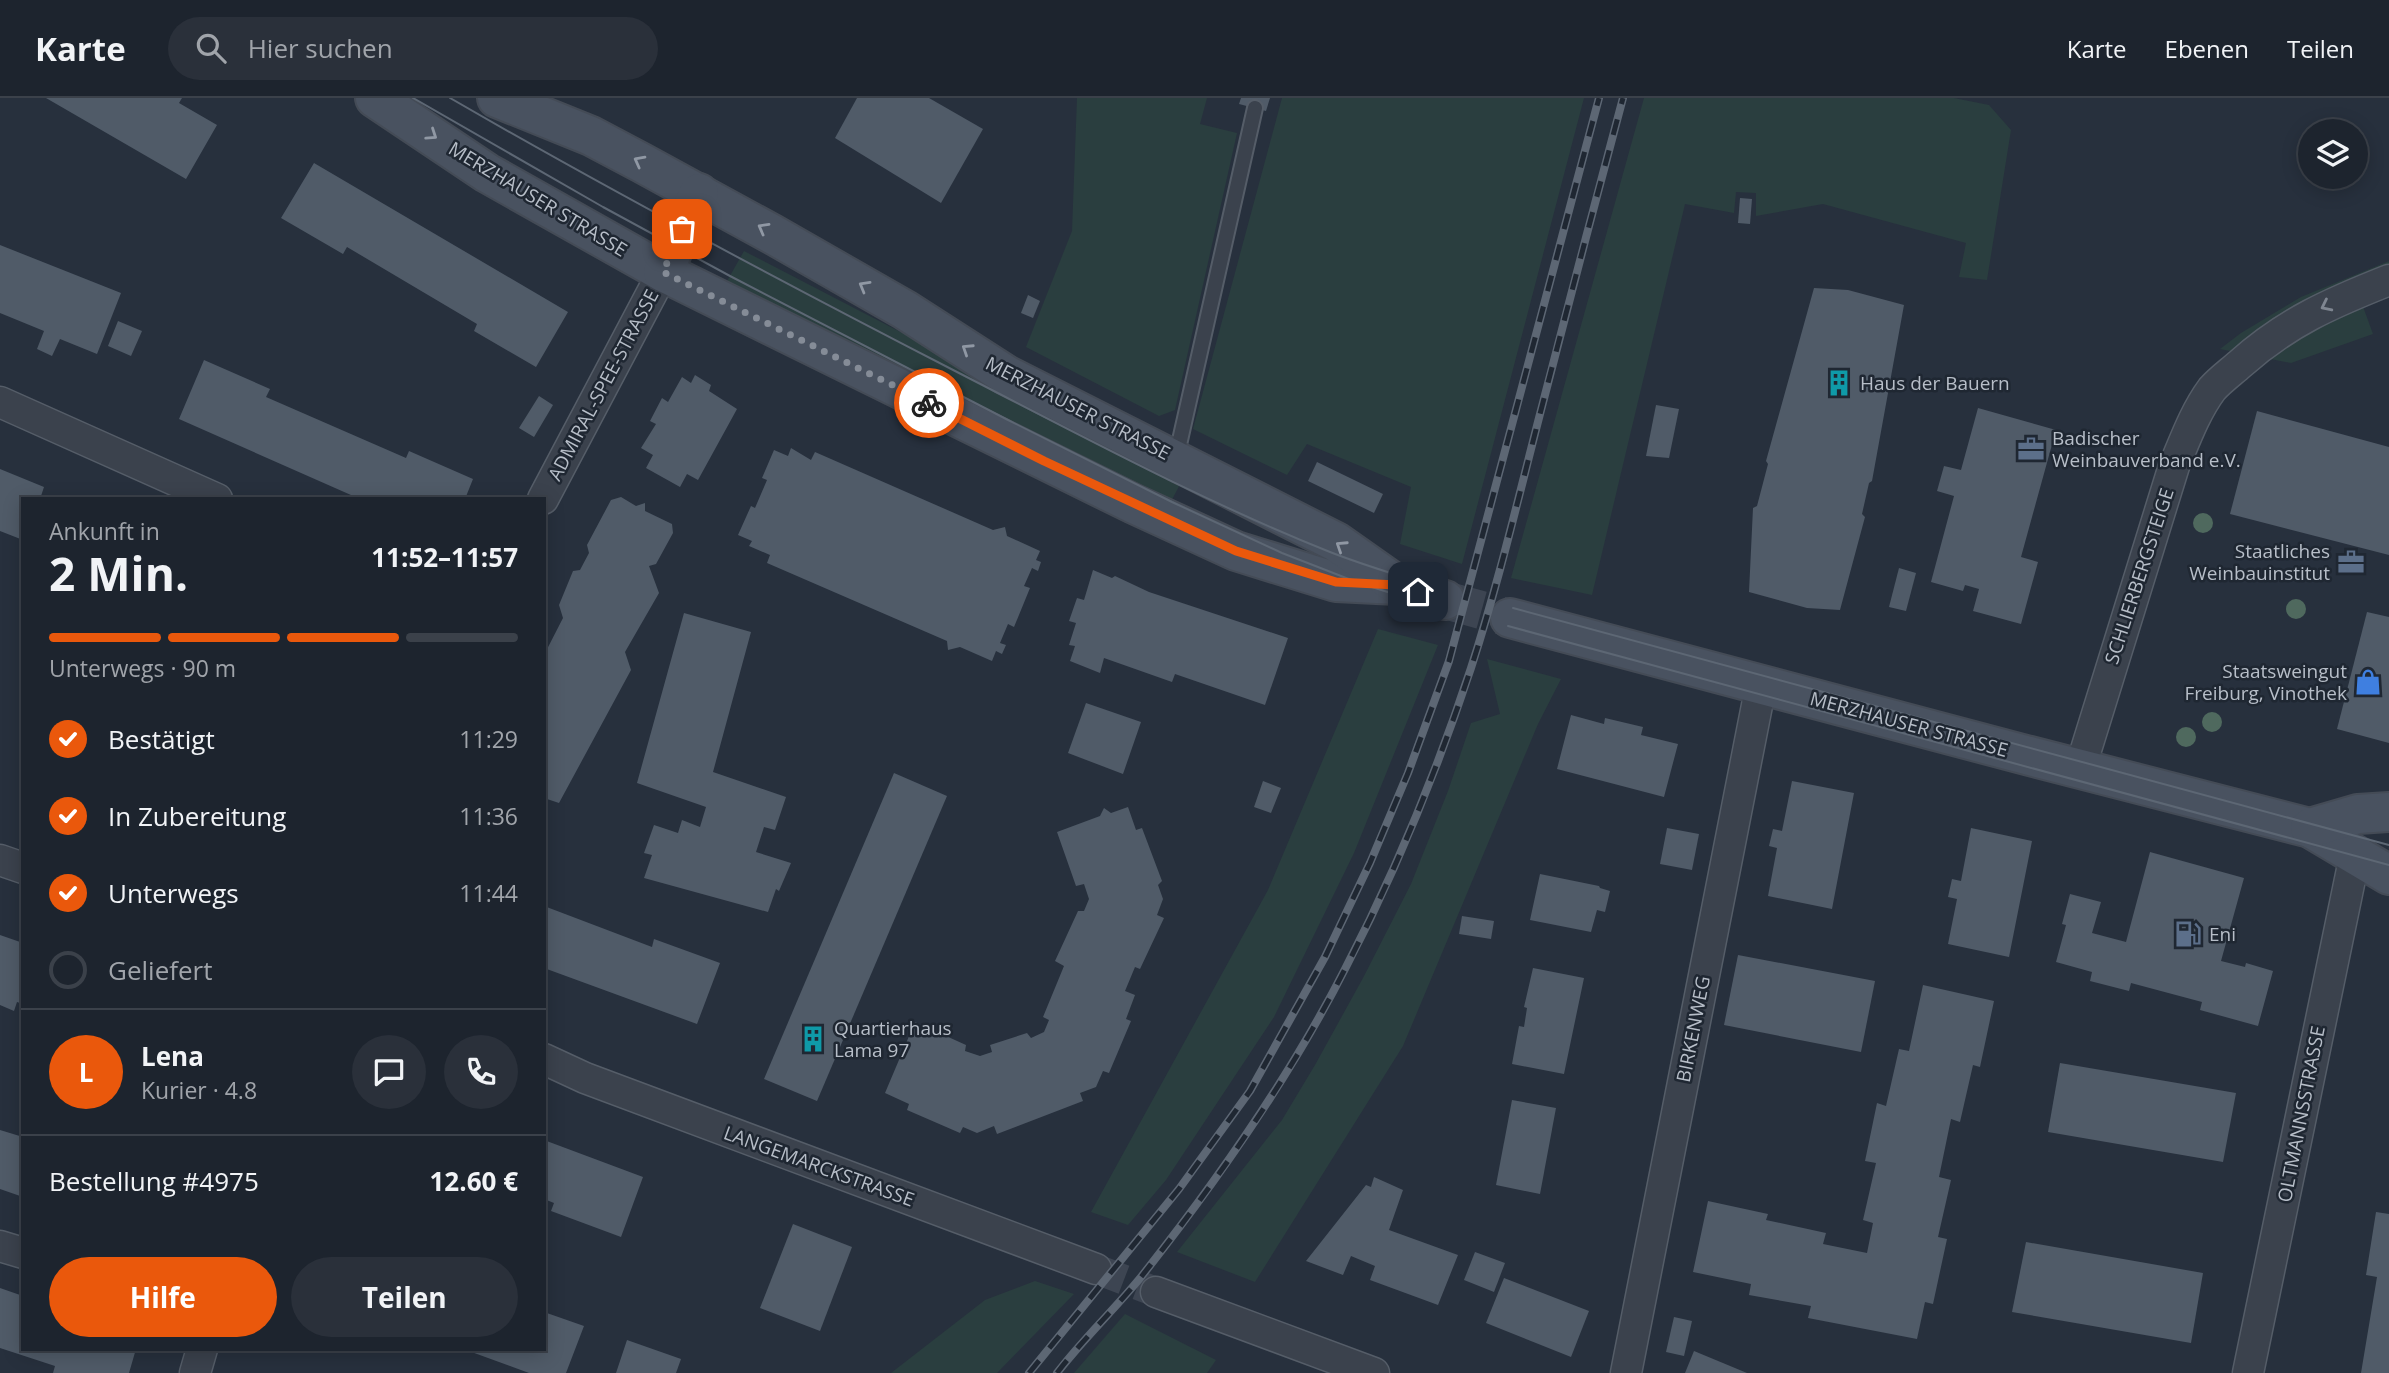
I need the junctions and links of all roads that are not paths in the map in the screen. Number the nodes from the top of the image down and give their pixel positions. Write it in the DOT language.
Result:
graph roads {
  1 [pos="375,98"];
  2 [pos="497,98"];
  3 [pos="1255,108"];
  4 [pos="699,193"];
  5 [pos="663,272"];
  6 [pos="2389,280"];
  7 [pos="0,402"];
  8 [pos="1175,459"];
  9 [pos="213,497"];
  10 [pos="544,497"];
  11 [pos="1397,585"];
  12 [pos="1445,600"];
  13 [pos="1510,618"];
  14 [pos="1761,685"];
  15 [pos="2080,769"];
  16 [pos="2389,812"];
  17 [pos="2322,824"];
  18 [pos="2389,838"];
  19 [pos="2355,855"];
  20 [pos="0,860"];
  21 [pos="21,867"];
  22 [pos="2389,875"];
  23 [pos="546,1060"];
  24 [pos="0,1246"];
  25 [pos="21,1253"];
  26 [pos="1096,1269"];
  27 [pos="1156,1292"];
  28 [pos="201,1351"];
  29 [pos="1357,1370"];
  30 [pos="195,1373"];
  31 [pos="1626,1373"];
  32 [pos="2248,1373"];
  1 -- 5 [label="main road, MERZHAUSER STRASSE, one-way"];
  4 -- 2 [label="main road, MERZHAUSER STRASSE, one-way"];
  3 -- 8 [label="lane"];
  4 -- 5 [label="main road"];
  8 -- 4 [label="main road, MERZHAUSER STRASSE, one-way"];
  5 -- 10 [label="street, ADMIRAL-SPEE-STRASSE"];
  5 -- 11 [label="main road, MERZHAUSER STRASSE"];
  6 -- 15 [label="street, SCHLIERBERGSTEIGE, one-way"];
  7 -- 9 [label="street"];
  11 -- 8 [label="main road, MERZHAUSER STRASSE, one-way"];
  11 -- 12 [label="main road, MERZHAUSER STRASSE"];
  13 -- 14 [label="main road, MERZHAUSER STRASSE"];
  14 -- 15 [label="main road, MERZHAUSER STRASSE"];
  14 -- 31 [label="street, BIRKENWEG"];
  15 -- 17 [label="main road, MERZHAUSER STRASSE"];
  16 -- 17 [label="main road, MERZHAUSER STRASSE"];
  17 -- 19 [label="main road, MERZHAUSER STRASSE"];
  18 -- 19 [label="main road"];
  19 -- 22 [label="main road, MERZHAUSER STRASSE"];
  19 -- 32 [label="street, OLTMANNSSTRASSE"];
  20 -- 21 [label="street"];
  23 -- 26 [label="street, LANGEMARCKSTRASSE"];
  24 -- 25 [label="street"];
  27 -- 29 [label="street"];
  28 -- 30 [label="street"];
}
